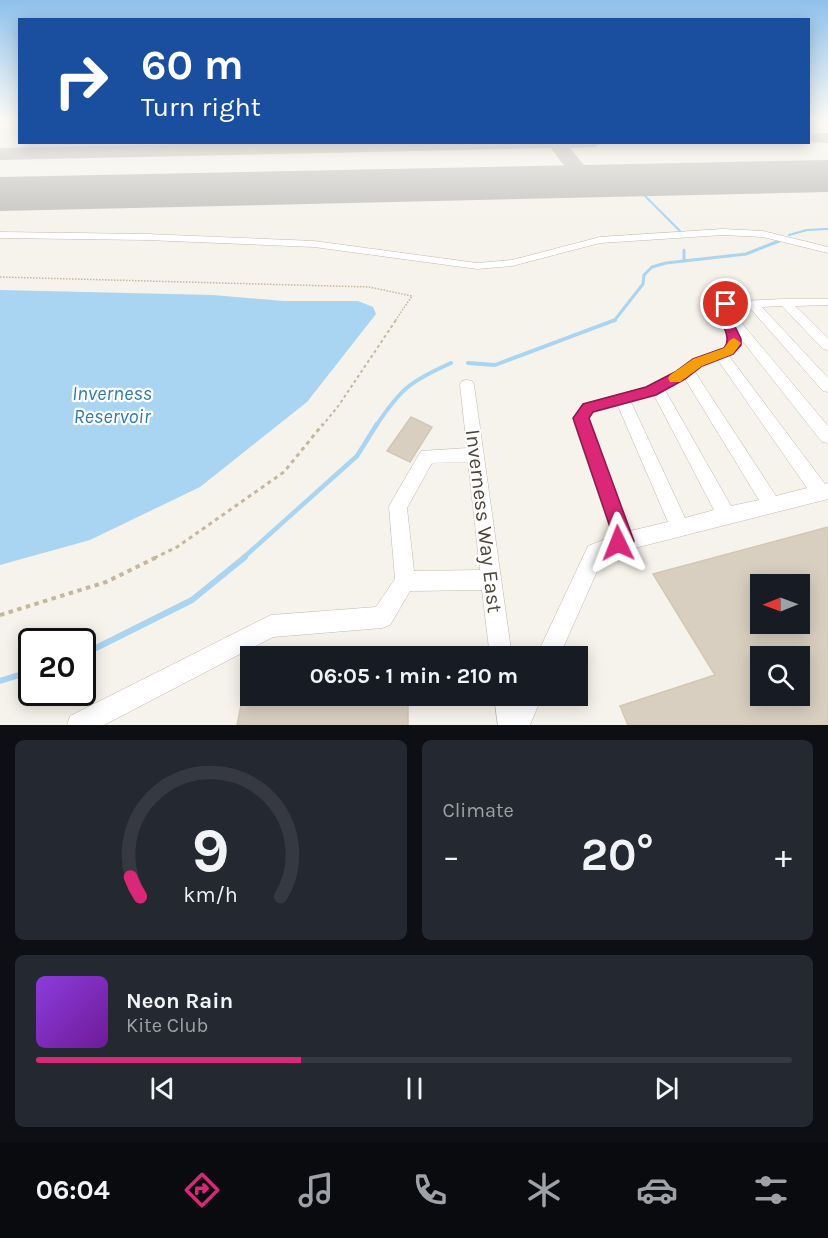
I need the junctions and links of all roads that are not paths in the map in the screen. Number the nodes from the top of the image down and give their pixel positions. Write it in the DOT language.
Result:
graph roads {
  1 [pos="0,235"];
  2 [pos="828,250"];
  3 [pos="784,302"];
  4 [pos="752,303"];
  5 [pos="826,304"];
  6 [pos="721,306"];
  7 [pos="828,346"];
  8 [pos="720,354"];
  9 [pos="687,370"];
  10 [pos="467,385"];
  11 [pos="828,387"];
  12 [pos="657,388"];
  13 [pos="622,399"];
  14 [pos="828,437"];
  15 [pos="476,455"];
  16 [pos="824,492"];
  17 [pos="772,505"];
  18 [pos="727,516"];
  19 [pos="680,527"];
  20 [pos="624,541"];
  21 [pos="491,580"];
  22 [pos="405,581"];
  23 [pos="500,646"];
  24 [pos="552,646"];
  25 [pos="507,706"];
  26 [pos="526,706"];
  27 [pos="80,725"];
  28 [pos="510,725"];
  29 [pos="518,725"];
  1 -- 2 [label="street"];
  3 -- 4 [label="street"];
  3 -- 5 [label="street"];
  3 -- 7 [label="street"];
  4 -- 6 [label="street"];
  4 -- 11 [label="street"];
  6 -- 8 [label="street"];
  6 -- 14 [label="street"];
  8 -- 9 [label="street"];
  8 -- 16 [label="street"];
  9 -- 12 [label="street"];
  9 -- 17 [label="street"];
  10 -- 15 [label="street, Inverness Way East"];
  12 -- 13 [label="street"];
  12 -- 18 [label="street"];
  13 -- 19 [label="street"];
  13 -- 20 [label="street"];
  15 -- 21 [label="street, Inverness Way East"];
  15 -- 22 [label="street"];
  16 -- 17 [label="street"];
  17 -- 18 [label="street"];
  18 -- 19 [label="street"];
  19 -- 20 [label="street"];
  20 -- 24 [label="street"];
  21 -- 22 [label="street"];
  21 -- 23 [label="street, Inverness Way East"];
  22 -- 27 [label="street"];
  25 -- 28 [label="street"];
  26 -- 29 [label="street"];
}
